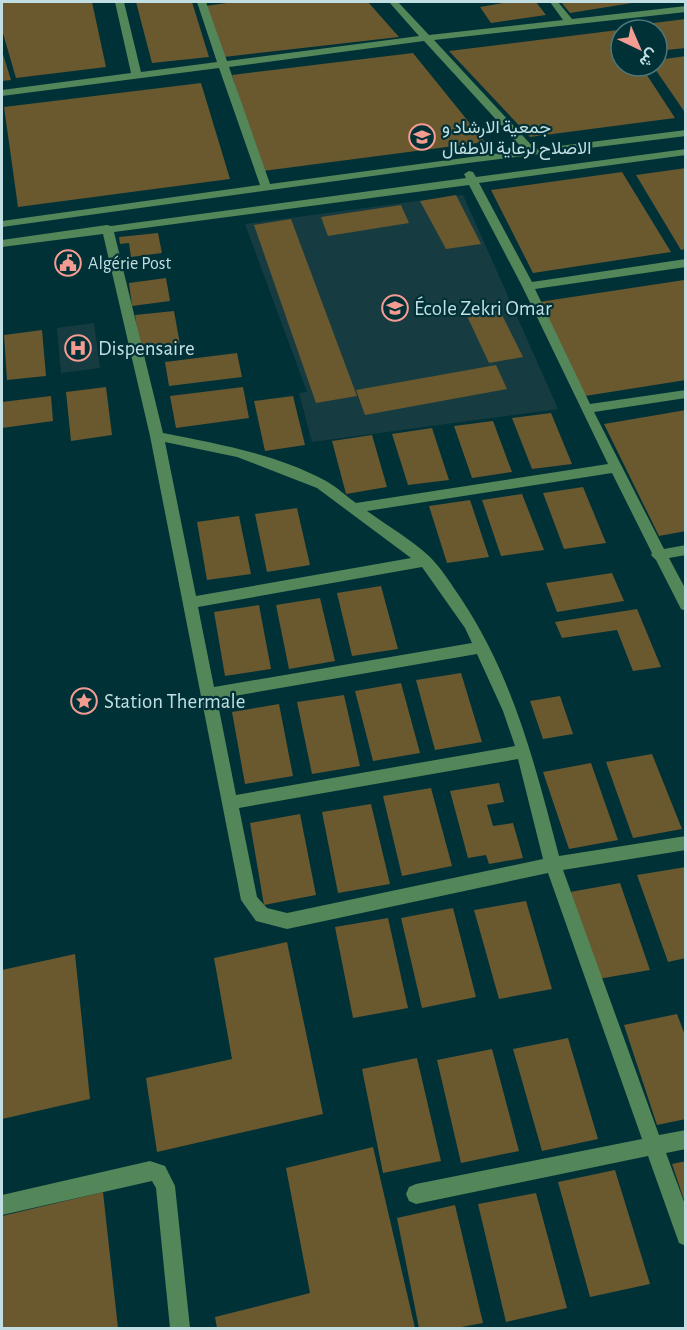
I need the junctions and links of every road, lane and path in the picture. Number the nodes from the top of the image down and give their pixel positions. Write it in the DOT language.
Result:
graph roads {
  1 [pos="119,2"];
  2 [pos="201,2"];
  3 [pos="393,2"];
  4 [pos="554,2"];
  5 [pos="686,9"];
  6 [pos="569,22"];
  7 [pos="427,38"];
  8 [pos="222,65"];
  9 [pos="137,75"];
  10 [pos="2,93"];
  11 [pos="686,133"];
  12 [pos="532,152"];
  13 [pos="686,152"];
  14 [pos="460,161"];
  15 [pos="472,180"];
  16 [pos="266,188"];
  17 [pos="2,224"];
  18 [pos="107,228"];
  19 [pos="2,243"];
  20 [pos="686,263"];
  21 [pos="528,285"];
  22 [pos="686,394"];
  23 [pos="586,409"];
  24 [pos="157,436"];
  25 [pos="615,468"];
  26 [pos="356,508"];
  27 [pos="686,550"];
  28 [pos="658,555"];
  29 [pos="425,561"];
  30 [pos="190,603"];
  31 [pos="686,605"];
  32 [pos="482,647"];
  33 [pos="208,694"];
  34 [pos="524,751"];
  35 [pos="230,803"];
  36 [pos="686,843"];
  37 [pos="553,864"];
  38 [pos="686,1139"];
  39 [pos="653,1146"];
  40 [pos="416,1194"];
  41 [pos="2,1205"];
  42 [pos="686,1236"];
  43 [pos="180,1329"];
  1 -- 9 [label="street"];
  2 -- 8 [label="street"];
  3 -- 7 [label="street"];
  4 -- 6 [label="street"];
  5 -- 6 [label="street"];
  6 -- 7 [label="street"];
  7 -- 8 [label="street"];
  7 -- 12 [label="street"];
  8 -- 9 [label="street"];
  8 -- 16 [label="street"];
  9 -- 10 [label="street"];
  11 -- 12 [label="street"];
  12 -- 14 [label="street"];
  13 -- 15 [label="street"];
  14 -- 15 [label="street"];
  14 -- 16 [label="street"];
  15 -- 18 [label="street"];
  15 -- 21 [label="street"];
  16 -- 17 [label="street"];
  18 -- 19 [label="street"];
  18 -- 24 [label="street"];
  20 -- 21 [label="street"];
  21 -- 23 [label="street"];
  22 -- 23 [label="street"];
  23 -- 25 [label="street"];
  24 -- 26 [label="street"];
  24 -- 30 [label="street"];
  25 -- 26 [label="street"];
  25 -- 28 [label="street"];
  26 -- 29 [label="street"];
  27 -- 28 [label="street"];
  28 -- 31 [label="street"];
  29 -- 30 [label="street"];
  29 -- 32 [label="street"];
  30 -- 33 [label="street"];
  32 -- 33 [label="street"];
  32 -- 34 [label="street"];
  33 -- 35 [label="street"];
  34 -- 35 [label="street"];
  34 -- 37 [label="street"];
  35 -- 37 [label="street"];
  36 -- 37 [label="street"];
  37 -- 39 [label="street"];
  38 -- 39 [label="street"];
  39 -- 40 [label="street"];
  39 -- 42 [label="street"];
  41 -- 43 [label="street"];
}
